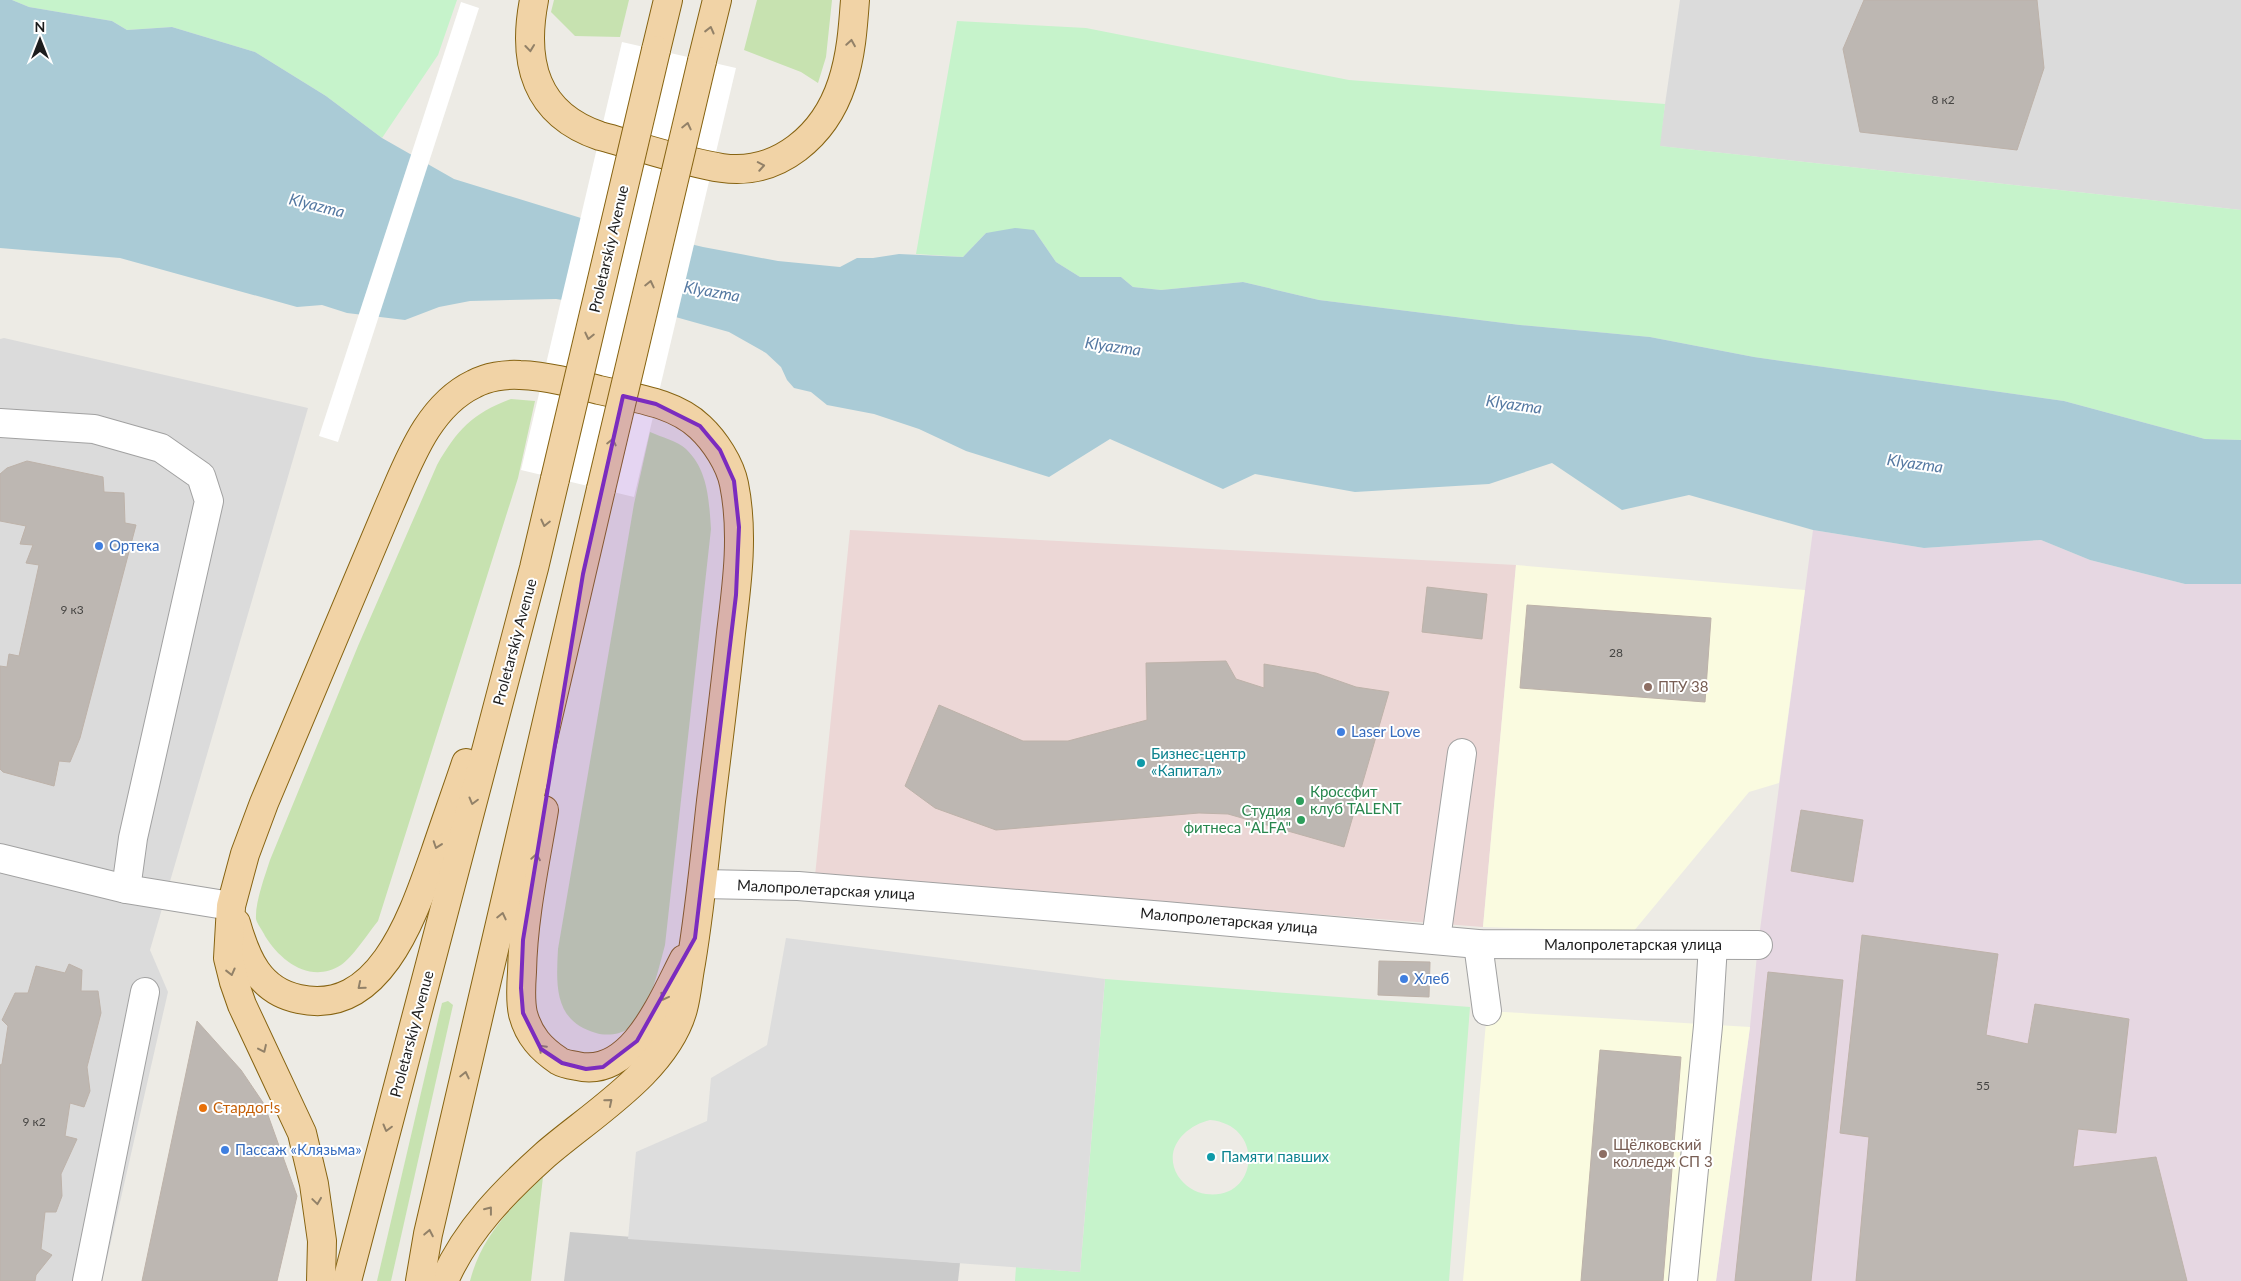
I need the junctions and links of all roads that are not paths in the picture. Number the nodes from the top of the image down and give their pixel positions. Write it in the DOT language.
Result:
graph roads {
  1 [pos="534,0"];
  2 [pos="668,0"];
  3 [pos="717,0"];
  4 [pos="855,0"];
  5 [pos="0,423"];
  6 [pos="534,568"];
  7 [pos="583,574"];
  8 [pos="1462,753"];
  9 [pos="0,858"];
  10 [pos="702,884"];
  11 [pos="126,889"];
  12 [pos="231,906"];
  13 [pos="695,938"];
  14 [pos="1436,939"];
  15 [pos="1478,944"];
  16 [pos="1713,945"];
  17 [pos="1758,945"];
  18 [pos="145,992"];
  19 [pos="1487,1011"];
  20 [pos="87,1281"];
  21 [pos="322,1281"];
  22 [pos="347,1281"];
  23 [pos="420,1281"];
  24 [pos="444,1281"];
  25 [pos="1683,1281"];
  1 -- 4 [label="main road, one-way"];
  2 -- 6 [label="main road, Proletarskiy Avenue, one-way, bridge"];
  7 -- 3 [label="main road, one-way, bridge"];
  5 -- 11 [label="street"];
  6 -- 12 [label="main road, one-way"];
  6 -- 22 [label="main road, Proletarskiy Avenue, one-way"];
  13 -- 7 [label="main road, one-way"];
  23 -- 7 [label="main road, one-way"];
  8 -- 14 [label="street"];
  9 -- 11 [label="street"];
  10 -- 12 [label="main road"];
  10 -- 13 [label="main road"];
  10 -- 14 [label="street, Малопролетарская улица"];
  11 -- 12 [label="street"];
  12 -- 21 [label="main road, one-way"];
  24 -- 13 [label="main road, one-way"];
  14 -- 15 [label="street, Малопролетарская улица"];
  15 -- 16 [label="street, Малопролетарская улица"];
  15 -- 19 [label="street"];
  16 -- 17 [label="street, Малопролетарская улица"];
  16 -- 25 [label="street"];
  18 -- 20 [label="street"];
}
